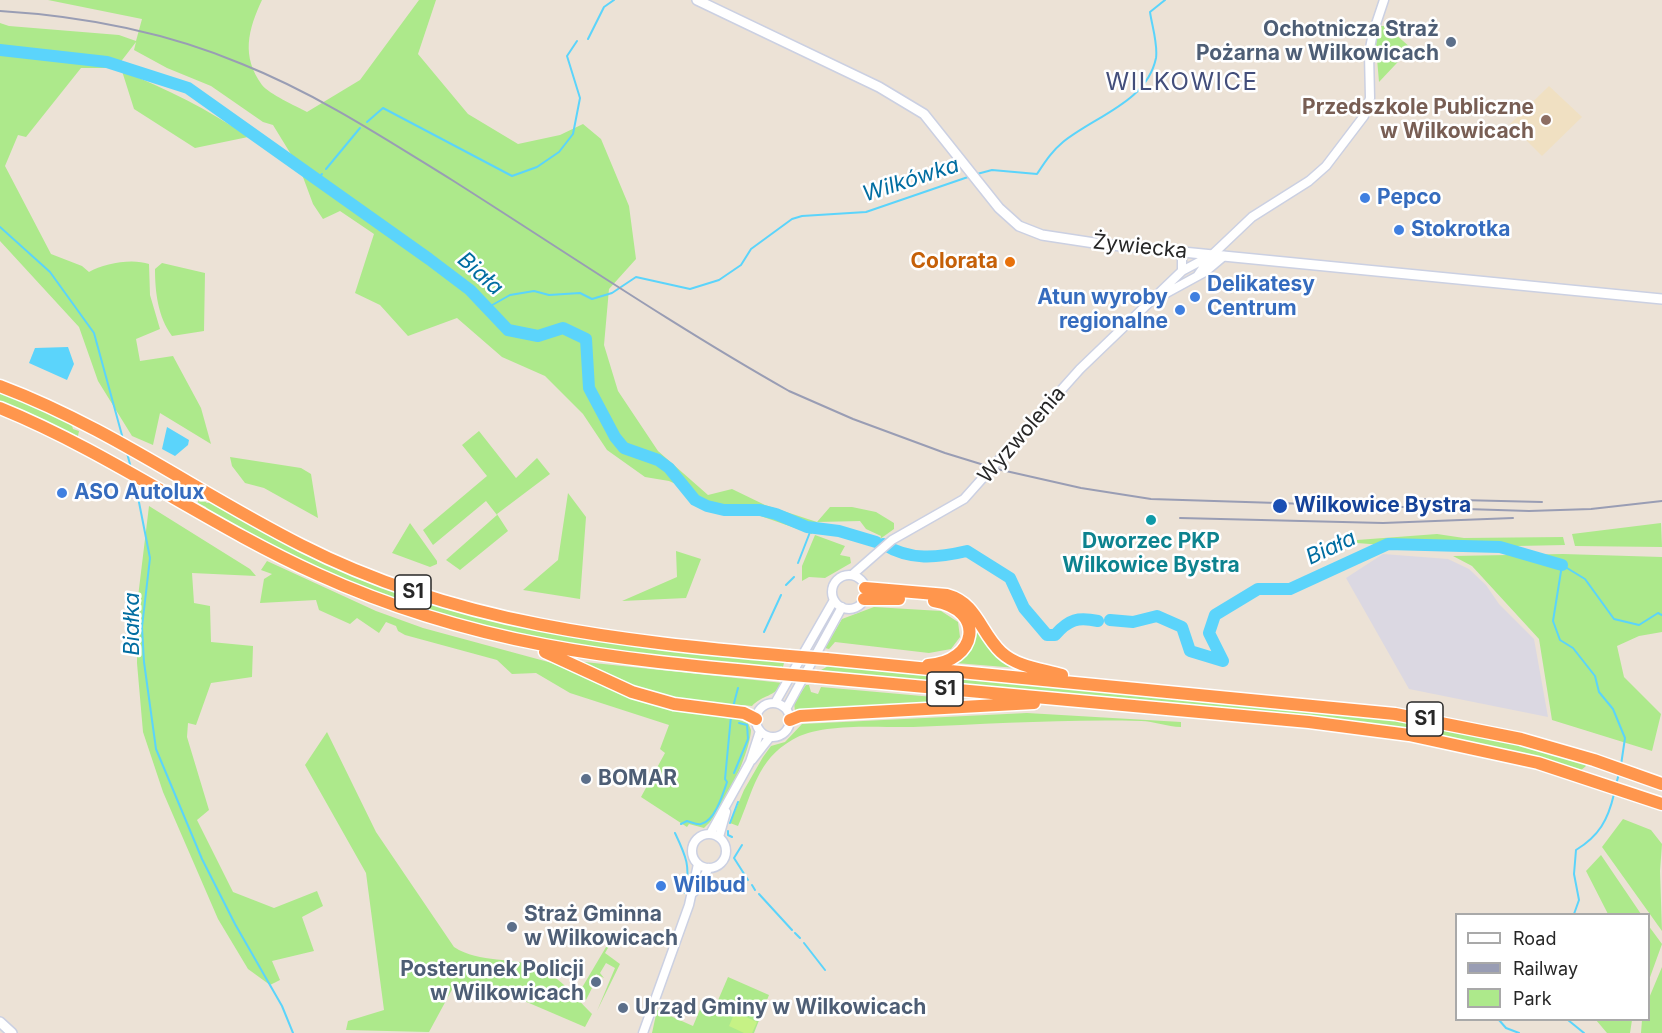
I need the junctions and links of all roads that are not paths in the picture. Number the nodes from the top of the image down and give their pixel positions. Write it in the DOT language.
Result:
graph roads {
  1 [pos="697,0"];
  2 [pos="1384,0"];
  3 [pos="1176,251"];
  4 [pos="1212,255"];
  5 [pos="1224,256"];
  6 [pos="1182,271"];
  7 [pos="1198,275"];
  8 [pos="1662,299"];
  9 [pos="1150,302"];
  10 [pos="0,386"];
  11 [pos="0,408"];
  12 [pos="860,585"];
  13 [pos="834,600"];
  14 [pos="842,608"];
  15 [pos="525,643"];
  16 [pos="906,667"];
  17 [pos="1101,684"];
  18 [pos="1074,701"];
  19 [pos="776,703"];
  20 [pos="788,714"];
  21 [pos="758,725"];
  22 [pos="770,737"];
  23 [pos="750,762"];
  24 [pos="1662,784"];
  25 [pos="1662,804"];
  26 [pos="728,806"];
  27 [pos="710,834"];
  28 [pos="719,837"];
  29 [pos="698,864"];
  30 [pos="709,868"];
  31 [pos="692,895"];
  32 [pos="0,1022"];
  33 [pos="12,1033"];
  34 [pos="643,1033"];
  1 -- 3 [label="main road, Żywiecka"];
  2 -- 4 [label="street, Wyzwolenia"];
  3 -- 4 [label="main road, Żywiecka"];
  3 -- 6 [label="street"];
  4 -- 5 [label="main road, Żywiecka"];
  4 -- 6 [label="street, Wyzwolenia"];
  4 -- 7 [label="street, Wyzwolenia"];
  5 -- 7 [label="street, Wyzwolenia"];
  5 -- 8 [label="main road, Żywiecka"];
  6 -- 9 [label="street, Wyzwolenia"];
  7 -- 9 [label="street, Wyzwolenia"];
  9 -- 12 [label="street, Wyzwolenia"];
  10 -- 16 [label="highway, S1, bridge"];
  11 -- 15 [label="highway, S1"];
  12 -- 13 [label="street"];
  12 -- 14 [label="street"];
  12 -- 16 [label="highway"];
  12 -- 17 [label="highway"];
  13 -- 14 [label="street"];
  13 -- 19 [label="street"];
  14 -- 20 [label="street"];
  15 -- 18 [label="highway, S1, bridge"];
  15 -- 21 [label="highway"];
  16 -- 17 [label="highway, S1"];
  17 -- 24 [label="highway, S1"];
  18 -- 20 [label="highway"];
  18 -- 25 [label="highway, S1"];
  19 -- 20 [label="street"];
  19 -- 21 [label="street"];
  20 -- 22 [label="street"];
  21 -- 22 [label="street"];
  21 -- 23 [label="street"];
  22 -- 23 [label="street"];
  23 -- 26 [label="street"];
  26 -- 27 [label="street"];
  26 -- 28 [label="street"];
  27 -- 28 [label="street"];
  27 -- 29 [label="street"];
  28 -- 30 [label="street"];
  29 -- 30 [label="street"];
  29 -- 31 [label="street"];
  30 -- 31 [label="street"];
  31 -- 34 [label="street"];
  32 -- 33 [label="main road"];
}
